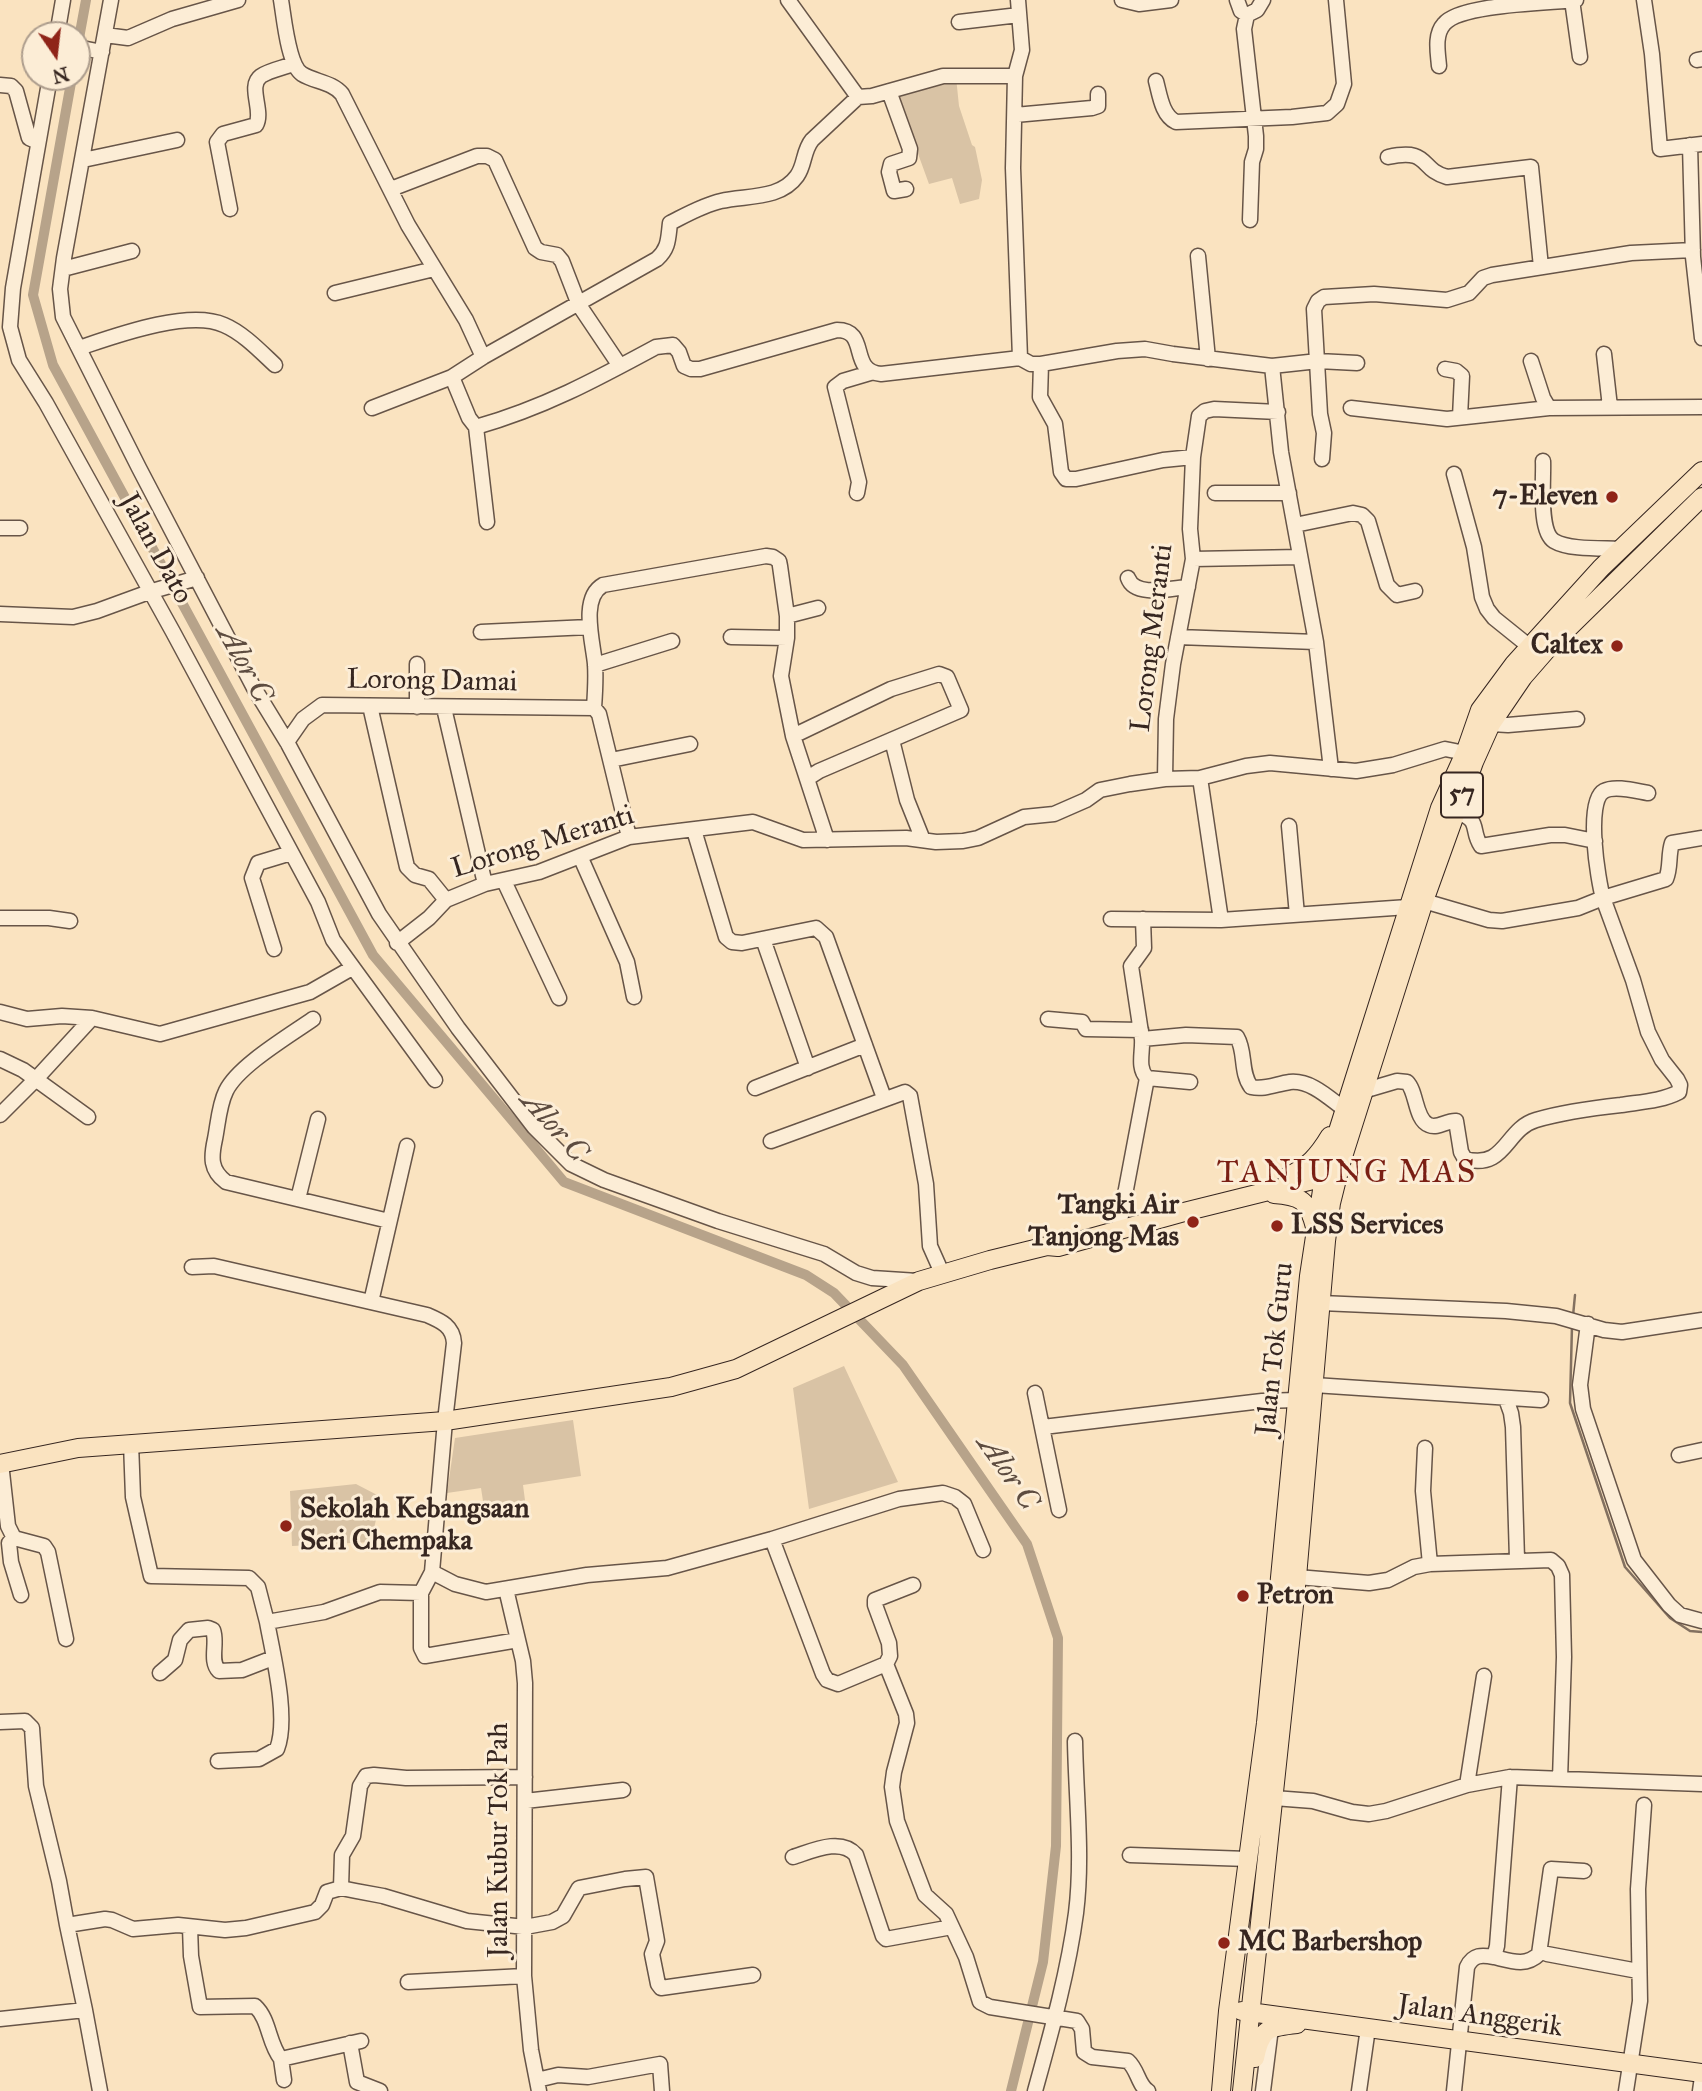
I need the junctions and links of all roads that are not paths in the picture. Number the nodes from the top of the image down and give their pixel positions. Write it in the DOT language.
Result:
graph roads {
  1 [pos="63,0"];
  2 [pos="111,0"];
  3 [pos="238,0"];
  4 [pos="281,0"];
  5 [pos="788,0"];
  6 [pos="1024,0"];
  7 [pos="1122,0"];
  8 [pos="1171,0"];
  9 [pos="1237,0"];
  10 [pos="1263,0"];
  11 [pos="1336,0"];
  12 [pos="1574,0"];
  13 [pos="1644,0"];
  14 [pos="1509,2"];
  15 [pos="1018,5"];
  16 [pos="1247,15"];
  17 [pos="59,21"];
  18 [pos="959,22"];
  19 [pos="105,35"];
  20 [pos="91,50"];
  21 [pos="100,52"];
  22 [pos="1580,58"];
  23 [pos="293,64"];
  24 [pos="1439,66"];
  25 [pos="1015,76"];
  26 [pos="1156,81"];
  27 [pos="0,85"];
  28 [pos="47,91"];
  29 [pos="889,91"];
  30 [pos="1098,94"];
  31 [pos="858,97"];
  32 [pos="1015,115"];
  33 [pos="1256,118"];
  34 [pos="177,140"];
  35 [pos="38,142"];
  36 [pos="1696,144"];
  37 [pos="1388,158"];
  38 [pos="83,160"];
  39 [pos="391,189"];
  40 [pos="906,189"];
  41 [pos="230,209"];
  42 [pos="1250,220"];
  43 [pos="1693,250"];
  44 [pos="132,251"];
  45 [pos="1198,256"];
  46 [pos="1541,267"];
  47 [pos="434,269"];
  48 [pos="63,270"];
  49 [pos="335,293"];
  50 [pos="579,305"];
  51 [pos="1702,338"];
  52 [pos="79,348"];
  53 [pos="1604,354"];
  54 [pos="483,357"];
  55 [pos="1020,358"];
  56 [pos="1209,359"];
  57 [pos="1318,361"];
  58 [pos="1531,361"];
  59 [pos="1357,363"];
  60 [pos="1041,364"];
  61 [pos="275,365"];
  62 [pos="620,366"];
  63 [pos="1272,366"];
  64 [pos="1445,369"];
  65 [pos="870,373"];
  66 [pos="452,377"];
  67 [pos="1610,407"];
  68 [pos="1702,407"];
  69 [pos="372,408"];
  70 [pos="1351,408"];
  71 [pos="1549,408"];
  72 [pos="1278,412"];
  73 [pos="1460,418"];
  74 [pos="476,427"];
  75 [pos="1193,457"];
  76 [pos="1322,459"];
  77 [pos="1544,461"];
  78 [pos="1702,471"];
  79 [pos="1454,474"];
  80 [pos="857,493"];
  81 [pos="1215,493"];
  82 [pos="1289,493"];
  83 [pos="1702,497"];
  84 [pos="486,522"];
  85 [pos="1647,524"];
  86 [pos="1295,525"];
  87 [pos="0,528"];
  88 [pos="20,528"];
  89 [pos="1661,538"];
  90 [pos="1621,550"];
  91 [pos="1300,557"];
  92 [pos="1193,559"];
  93 [pos="195,578"];
  94 [pos="1128,578"];
  95 [pos="1188,587"];
  96 [pos="151,591"];
  97 [pos="1415,591"];
  98 [pos="818,608"];
  99 [pos="0,614"];
  100 [pos="787,616"];
  101 [pos="589,628"];
  102 [pos="481,632"];
  103 [pos="731,637"];
  104 [pos="1178,637"];
  105 [pos="787,638"];
  106 [pos="672,641"];
  107 [pos="1316,642"];
  108 [pos="1530,648"];
  109 [pos="417,664"];
  110 [pos="595,665"];
  111 [pos="370,706"];
  112 [pos="416,707"];
  113 [pos="444,708"];
  114 [pos="594,708"];
  115 [pos="1577,719"];
  116 [pos="1491,724"];
  117 [pos="793,736"];
  118 [pos="892,740"];
  119 [pos="287,743"];
  120 [pos="690,744"];
  121 [pos="1465,753"];
  122 [pos="611,760"];
  123 [pos="1331,769"];
  124 [pos="808,778"];
  125 [pos="1200,778"];
  126 [pos="1165,779"];
  127 [pos="1648,793"];
  128 [pos="1456,812"];
  129 [pos="1289,826"];
  130 [pos="694,831"];
  131 [pos="629,837"];
  132 [pos="1702,838"];
  133 [pos="827,840"];
  134 [pos="923,840"];
  135 [pos="1595,841"];
  136 [pos="292,853"];
  137 [pos="580,856"];
  138 [pos="504,881"];
  139 [pos="485,884"];
  140 [pos="1603,898"];
  141 [pos="446,900"];
  142 [pos="1416,904"];
  143 [pos="1297,915"];
  144 [pos="0,918"];
  145 [pos="1111,919"];
  146 [pos="1143,919"];
  147 [pos="1221,920"];
  148 [pos="70,921"];
  149 [pos="763,939"];
  150 [pos="397,943"];
  151 [pos="274,949"];
  152 [pos="352,968"];
  153 [pos="634,997"];
  154 [pos="559,998"];
  155 [pos="0,1012"];
  156 [pos="92,1018"];
  157 [pos="313,1019"];
  158 [pos="1048,1019"];
  159 [pos="1142,1035"];
  160 [pos="865,1045"];
  161 [pos="0,1059"];
  162 [pos="808,1068"];
  163 [pos="1147,1078"];
  164 [pos="36,1079"];
  165 [pos="435,1080"];
  166 [pos="1190,1082"];
  167 [pos="755,1088"];
  168 [pos="1363,1091"];
  169 [pos="884,1098"];
  170 [pos="1345,1109"];
  171 [pos="0,1115"];
  172 [pos="88,1117"];
  173 [pos="318,1119"];
  174 [pos="1338,1131"];
  175 [pos="771,1141"];
  176 [pos="407,1146"];
  177 [pos="1333,1170"];
  178 [pos="1288,1177"];
  179 [pos="1260,1193"];
  180 [pos="298,1199"];
  181 [pos="389,1221"];
  182 [pos="1120,1222"];
  183 [pos="1316,1230"];
  184 [pos="1046,1246"];
  185 [pos="192,1267"];
  186 [pos="943,1273"];
  187 [pos="919,1281"];
  188 [pos="371,1302"];
  189 [pos="1321,1303"];
  190 [pos="1702,1320"];
  191 [pos="1586,1323"];
  192 [pos="1314,1385"];
  193 [pos="1035,1393"];
  194 [pos="1506,1399"];
  195 [pos="1297,1400"];
  196 [pos="1541,1400"];
  197 [pos="445,1421"];
  198 [pos="1043,1427"];
  199 [pos="131,1443"];
  200 [pos="1425,1448"];
  201 [pos="1702,1450"];
  202 [pos="1679,1455"];
  203 [pos="0,1463"];
  204 [pos="1059,1510"];
  205 [pos="14,1538"];
  206 [pos="772,1539"];
  207 [pos="983,1550"];
  208 [pos="1517,1559"];
  209 [pos="1430,1564"];
  210 [pos="432,1572"];
  211 [pos="1297,1577"];
  212 [pos="914,1586"];
  213 [pos="506,1589"];
  214 [pos="421,1593"];
  215 [pos="21,1595"];
  216 [pos="1702,1621"];
  217 [pos="267,1622"];
  218 [pos="66,1639"];
  219 [pos="518,1640"];
  220 [pos="273,1658"];
  221 [pos="886,1664"];
  222 [pos="160,1673"];
  223 [pos="1484,1676"];
  224 [pos="0,1722"];
  225 [pos="1075,1741"];
  226 [pos="218,1761"];
  227 [pos="525,1777"];
  228 [pos="1510,1777"];
  229 [pos="1560,1779"];
  230 [pos="1702,1784"];
  231 [pos="1467,1785"];
  232 [pos="623,1790"];
  233 [pos="1265,1796"];
  234 [pos="525,1801"];
  235 [pos="1644,1805"];
  236 [pos="1130,1855"];
  237 [pos="793,1857"];
  238 [pos="1248,1859"];
  239 [pos="1584,1871"];
  240 [pos="341,1888"];
  241 [pos="66,1925"];
  242 [pos="190,1927"];
  243 [pos="525,1927"];
  244 [pos="952,1927"];
  245 [pos="1547,1954"];
  246 [pos="1494,1957"];
  247 [pos="1256,1963"];
  248 [pos="1638,1970"];
  249 [pos="753,1975"];
  250 [pos="524,1976"];
  251 [pos="408,1982"];
  252 [pos="85,2010"];
  253 [pos="1245,2011"];
  254 [pos="1052,2016"];
  255 [pos="0,2019"];
  256 [pos="1277,2022"];
  257 [pos="1368,2028"];
  258 [pos="1459,2040"];
  259 [pos="281,2059"];
  260 [pos="1630,2064"];
  261 [pos="1702,2075"];
  262 [pos="284,2080"];
  263 [pos="538,2085"];
  264 [pos="100,2091"];
  265 [pos="380,2091"];
  266 [pos="662,2091"];
  267 [pos="1035,2091"];
  268 [pos="1148,2091"];
  269 [pos="1221,2091"];
  270 [pos="1230,2091"];
  271 [pos="1242,2091"];
  272 [pos="1247,2091"];
  273 [pos="1263,2091"];
  274 [pos="1359,2091"];
  275 [pos="1454,2091"];
  276 [pos="1626,2091"];
  277 [pos="1700,2091"];
  1 -- 17 [label="street"];
  2 -- 19 [label="street"];
  3 -- 19 [label="street"];
  4 -- 23 [label="street"];
  5 -- 31 [label="street"];
  6 -- 15 [label="street"];
  7 -- 8 [label="street"];
  9 -- 16 [label="street"];
  10 -- 16 [label="street"];
  11 -- 33 [label="street"];
  12 -- 14 [label="street"];
  12 -- 22 [label="street"];
  13 -- 36 [label="street"];
  14 -- 24 [label="street"];
  15 -- 18 [label="street"];
  15 -- 25 [label="street"];
  16 -- 33 [label="street"];
  19 -- 21 [label="street"];
  20 -- 21 [label="street"];
  21 -- 38 [label="street"];
  23 -- 39 [label="street"];
  23 -- 41 [label="street"];
  25 -- 29 [label="street"];
  25 -- 32 [label="street"];
  26 -- 33 [label="street"];
  27 -- 35 [label="street"];
  28 -- 35 [label="street, Jalan Dato"];
  29 -- 31 [label="street"];
  29 -- 40 [label="street"];
  30 -- 32 [label="street"];
  31 -- 50 [label="street"];
  32 -- 55 [label="street"];
  33 -- 42 [label="street"];
  34 -- 38 [label="street"];
  35 -- 96 [label="street, Jalan Dato"];
  36 -- 43 [label="street"];
  37 -- 46 [label="street"];
  38 -- 48 [label="street"];
  39 -- 47 [label="street"];
  39 -- 50 [label="street"];
  43 -- 46 [label="street"];
  43 -- 51 [label="street"];
  44 -- 48 [label="street"];
  45 -- 56 [label="street"];
  46 -- 57 [label="street"];
  47 -- 49 [label="street"];
  47 -- 54 [label="street"];
  48 -- 52 [label="street"];
  50 -- 54 [label="street"];
  50 -- 62 [label="street"];
  52 -- 61 [label="street"];
  52 -- 93 [label="street"];
  53 -- 67 [label="street"];
  54 -- 66 [label="street"];
  55 -- 60 [label="street"];
  55 -- 65 [label="street"];
  56 -- 60 [label="street"];
  56 -- 63 [label="street"];
  57 -- 59 [label="street"];
  57 -- 63 [label="street"];
  57 -- 76 [label="street"];
  58 -- 71 [label="street"];
  60 -- 75 [label="street"];
  62 -- 65 [label="street"];
  62 -- 74 [label="street"];
  63 -- 72 [label="street"];
  64 -- 73 [label="street"];
  65 -- 80 [label="street"];
  66 -- 69 [label="street"];
  66 -- 74 [label="street"];
  67 -- 68 [label="street"];
  67 -- 71 [label="street"];
  70 -- 73 [label="street"];
  71 -- 73 [label="street"];
  72 -- 75 [label="street, Lorong Meranti"];
  72 -- 82 [label="street"];
  74 -- 84 [label="street"];
  75 -- 92 [label="street, Lorong Meranti"];
  77 -- 90 [label="street"];
  78 -- 85 [label="main road, Jalan Tok Guru / 57"];
  79 -- 108 [label="street"];
  81 -- 82 [label="street"];
  82 -- 86 [label="street"];
  83 -- 89 [label="main road, Jalan Tok Guru / 57"];
  85 -- 89 [label="main road"];
  85 -- 90 [label="main road, Jalan Tok Guru / 57"];
  86 -- 91 [label="street"];
  86 -- 97 [label="street"];
  87 -- 88 [label="street"];
  89 -- 116 [label="main road, Jalan Tok Guru / 57"];
  90 -- 108 [label="main road, Jalan Tok Guru / 57"];
  91 -- 92 [label="street"];
  91 -- 107 [label="street"];
  92 -- 95 [label="street, Lorong Meranti"];
  93 -- 96 [label="street"];
  93 -- 119 [label="street"];
  94 -- 95 [label="street"];
  95 -- 104 [label="street, Lorong Meranti"];
  96 -- 99 [label="street"];
  96 -- 136 [label="street, Jalan Dato"];
  98 -- 100 [label="street"];
  100 -- 101 [label="street"];
  100 -- 105 [label="street"];
  101 -- 102 [label="street"];
  101 -- 110 [label="street"];
  103 -- 105 [label="street"];
  104 -- 107 [label="street"];
  104 -- 126 [label="street, Lorong Meranti"];
  105 -- 117 [label="street"];
  106 -- 110 [label="street"];
  107 -- 123 [label="street"];
  108 -- 121 [label="main road, Jalan Tok Guru / 57"];
  109 -- 112 [label="street"];
  110 -- 114 [label="street"];
  111 -- 112 [label="street, Lorong Damai"];
  111 -- 119 [label="street, Lorong Damai"];
  111 -- 141 [label="street"];
  112 -- 113 [label="street, Lorong Damai"];
  113 -- 114 [label="street, Lorong Damai"];
  113 -- 139 [label="street"];
  114 -- 122 [label="street"];
  115 -- 116 [label="street"];
  116 -- 128 [label="main road, Jalan Tok Guru / 57"];
  117 -- 118 [label="street"];
  117 -- 124 [label="street"];
  118 -- 124 [label="street"];
  118 -- 134 [label="street"];
  119 -- 150 [label="street"];
  120 -- 122 [label="street"];
  121 -- 123 [label="street, Lorong Meranti"];
  121 -- 142 [label="main road, Jalan Tok Guru / 57"];
  122 -- 131 [label="street"];
  123 -- 125 [label="street, Lorong Meranti"];
  124 -- 133 [label="street"];
  125 -- 126 [label="street, Lorong Meranti"];
  125 -- 147 [label="street"];
  126 -- 134 [label="street, Lorong Meranti"];
  127 -- 135 [label="street"];
  128 -- 135 [label="street"];
  128 -- 142 [label="main road, Jalan Tok Guru / 57"];
  129 -- 143 [label="street"];
  130 -- 131 [label="street, Lorong Meranti"];
  130 -- 133 [label="street, Lorong Meranti"];
  130 -- 149 [label="street"];
  131 -- 137 [label="street, Lorong Meranti"];
  132 -- 140 [label="street"];
  133 -- 134 [label="street, Lorong Meranti"];
  135 -- 140 [label="street"];
  136 -- 151 [label="street"];
  136 -- 152 [label="street, Jalan Dato"];
  137 -- 138 [label="street, Lorong Meranti"];
  137 -- 153 [label="street"];
  138 -- 139 [label="street, Lorong Meranti"];
  138 -- 154 [label="street"];
  139 -- 141 [label="street, Lorong Meranti"];
  140 -- 142 [label="street"];
  140 -- 168 [label="street"];
  141 -- 150 [label="street, Lorong Meranti"];
  142 -- 143 [label="street"];
  142 -- 168 [label="main road, Jalan Tok Guru / 57"];
  142 -- 170 [label="main road, Jalan Tok Guru / 57"];
  143 -- 147 [label="street"];
  144 -- 148 [label="street"];
  145 -- 146 [label="street"];
  146 -- 147 [label="street"];
  146 -- 159 [label="street"];
  149 -- 160 [label="street"];
  149 -- 162 [label="street"];
  150 -- 187 [label="street"];
  152 -- 156 [label="street"];
  152 -- 165 [label="street, Jalan Dato"];
  155 -- 156 [label="street"];
  156 -- 164 [label="street"];
  157 -- 180 [label="street"];
  158 -- 159 [label="street"];
  159 -- 163 [label="street"];
  159 -- 170 [label="street"];
  160 -- 162 [label="street"];
  160 -- 169 [label="street"];
  161 -- 164 [label="street"];
  162 -- 167 [label="street"];
  163 -- 166 [label="street"];
  163 -- 182 [label="street"];
  164 -- 171 [label="street"];
  164 -- 172 [label="street"];
  168 -- 177 [label="main road, Jalan Tok Guru / 57"];
  169 -- 175 [label="street"];
  169 -- 186 [label="street"];
  170 -- 174 [label="main road, Jalan Tok Guru / 57"];
  173 -- 180 [label="street"];
  174 -- 177 [label="main road, Jalan Tok Guru / 57"];
  174 -- 178 [label="main road"];
  176 -- 181 [label="street"];
  177 -- 178 [label="main road"];
  177 -- 179 [label="main road"];
  177 -- 183 [label="main road, Jalan Tok Guru / 57"];
  177 -- 189 [label="main road, Jalan Tok Guru / 57"];
  178 -- 182 [label="main road"];
  179 -- 183 [label="main road"];
  179 -- 184 [label="main road"];
  180 -- 181 [label="street"];
  181 -- 188 [label="street"];
  182 -- 184 [label="main road"];
  183 -- 195 [label="main road, Jalan Tok Guru / 57"];
  184 -- 186 [label="main road"];
  185 -- 188 [label="street"];
  186 -- 187 [label="main road"];
  187 -- 197 [label="main road"];
  188 -- 197 [label="street"];
  189 -- 191 [label="street"];
  189 -- 192 [label="main road, Jalan Tok Guru / 57"];
  190 -- 191 [label="street"];
  191 -- 216 [label="street"];
  192 -- 194 [label="street"];
  192 -- 211 [label="main road, Jalan Tok Guru / 57"];
  193 -- 198 [label="street"];
  194 -- 196 [label="street"];
  194 -- 208 [label="street"];
  195 -- 198 [label="street"];
  195 -- 233 [label="main road, Jalan Tok Guru / 57"];
  197 -- 199 [label="main road"];
  197 -- 210 [label="street"];
  198 -- 204 [label="street"];
  199 -- 203 [label="main road"];
  199 -- 217 [label="street"];
  200 -- 209 [label="street"];
  201 -- 202 [label="street"];
  203 -- 205 [label="street"];
  205 -- 215 [label="street"];
  205 -- 218 [label="street"];
  206 -- 207 [label="street"];
  206 -- 213 [label="street"];
  206 -- 221 [label="street"];
  208 -- 209 [label="street"];
  208 -- 229 [label="street"];
  209 -- 211 [label="street"];
  210 -- 213 [label="street"];
  210 -- 214 [label="street"];
  211 -- 233 [label="main road, Jalan Tok Guru / 57"];
  212 -- 221 [label="street"];
  213 -- 219 [label="street, Jalan Kubur Tok Pah"];
  214 -- 217 [label="street"];
  214 -- 219 [label="street"];
  217 -- 220 [label="street"];
  219 -- 227 [label="street, Jalan Kubur Tok Pah"];
  220 -- 222 [label="street"];
  220 -- 226 [label="street"];
  221 -- 244 [label="street"];
  223 -- 231 [label="street"];
  224 -- 241 [label="street"];
  225 -- 254 [label="street"];
  227 -- 234 [label="street, Jalan Kubur Tok Pah"];
  227 -- 240 [label="street"];
  228 -- 229 [label="street"];
  228 -- 231 [label="street"];
  228 -- 246 [label="street"];
  229 -- 230 [label="street"];
  231 -- 233 [label="street"];
  232 -- 234 [label="street"];
  233 -- 238 [label="main road, Jalan Tok Guru / 57"];
  233 -- 247 [label="main road, Jalan Tok Guru / 57"];
  233 -- 253 [label="main road"];
  234 -- 243 [label="street, Jalan Kubur Tok Pah"];
  235 -- 248 [label="street"];
  236 -- 238 [label="street"];
  237 -- 244 [label="street"];
  238 -- 269 [label="main road, Jalan Tok Guru / 57"];
  239 -- 246 [label="street"];
  240 -- 242 [label="street"];
  240 -- 243 [label="street"];
  241 -- 242 [label="street"];
  241 -- 252 [label="street"];
  242 -- 259 [label="street"];
  243 -- 249 [label="street"];
  243 -- 250 [label="street, Jalan Kubur Tok Pah"];
  244 -- 254 [label="street"];
  245 -- 248 [label="street"];
  246 -- 258 [label="street"];
  247 -- 253 [label="main road, Jalan Tok Guru / 57"];
  247 -- 256 [label="main road"];
  248 -- 260 [label="street"];
  250 -- 251 [label="street"];
  250 -- 263 [label="street, Jalan Kubur Tok Pah"];
  252 -- 255 [label="street"];
  252 -- 264 [label="street"];
  253 -- 256 [label="main road"];
  253 -- 270 [label="main road"];
  253 -- 271 [label="main road, Jalan Tok Guru / 57"];
  254 -- 267 [label="street"];
  254 -- 268 [label="street"];
  256 -- 257 [label="main road, Jalan Anggerik"];
  256 -- 272 [label="main road"];
  256 -- 273 [label="street"];
  257 -- 258 [label="main road, Jalan Anggerik"];
  257 -- 274 [label="street"];
  258 -- 260 [label="main road, Jalan Anggerik"];
  258 -- 275 [label="street"];
  259 -- 262 [label="street"];
  259 -- 265 [label="street"];
  260 -- 261 [label="main road, Jalan Anggerik"];
  260 -- 276 [label="street"];
  261 -- 277 [label="street"];
  263 -- 266 [label="street"];
}
